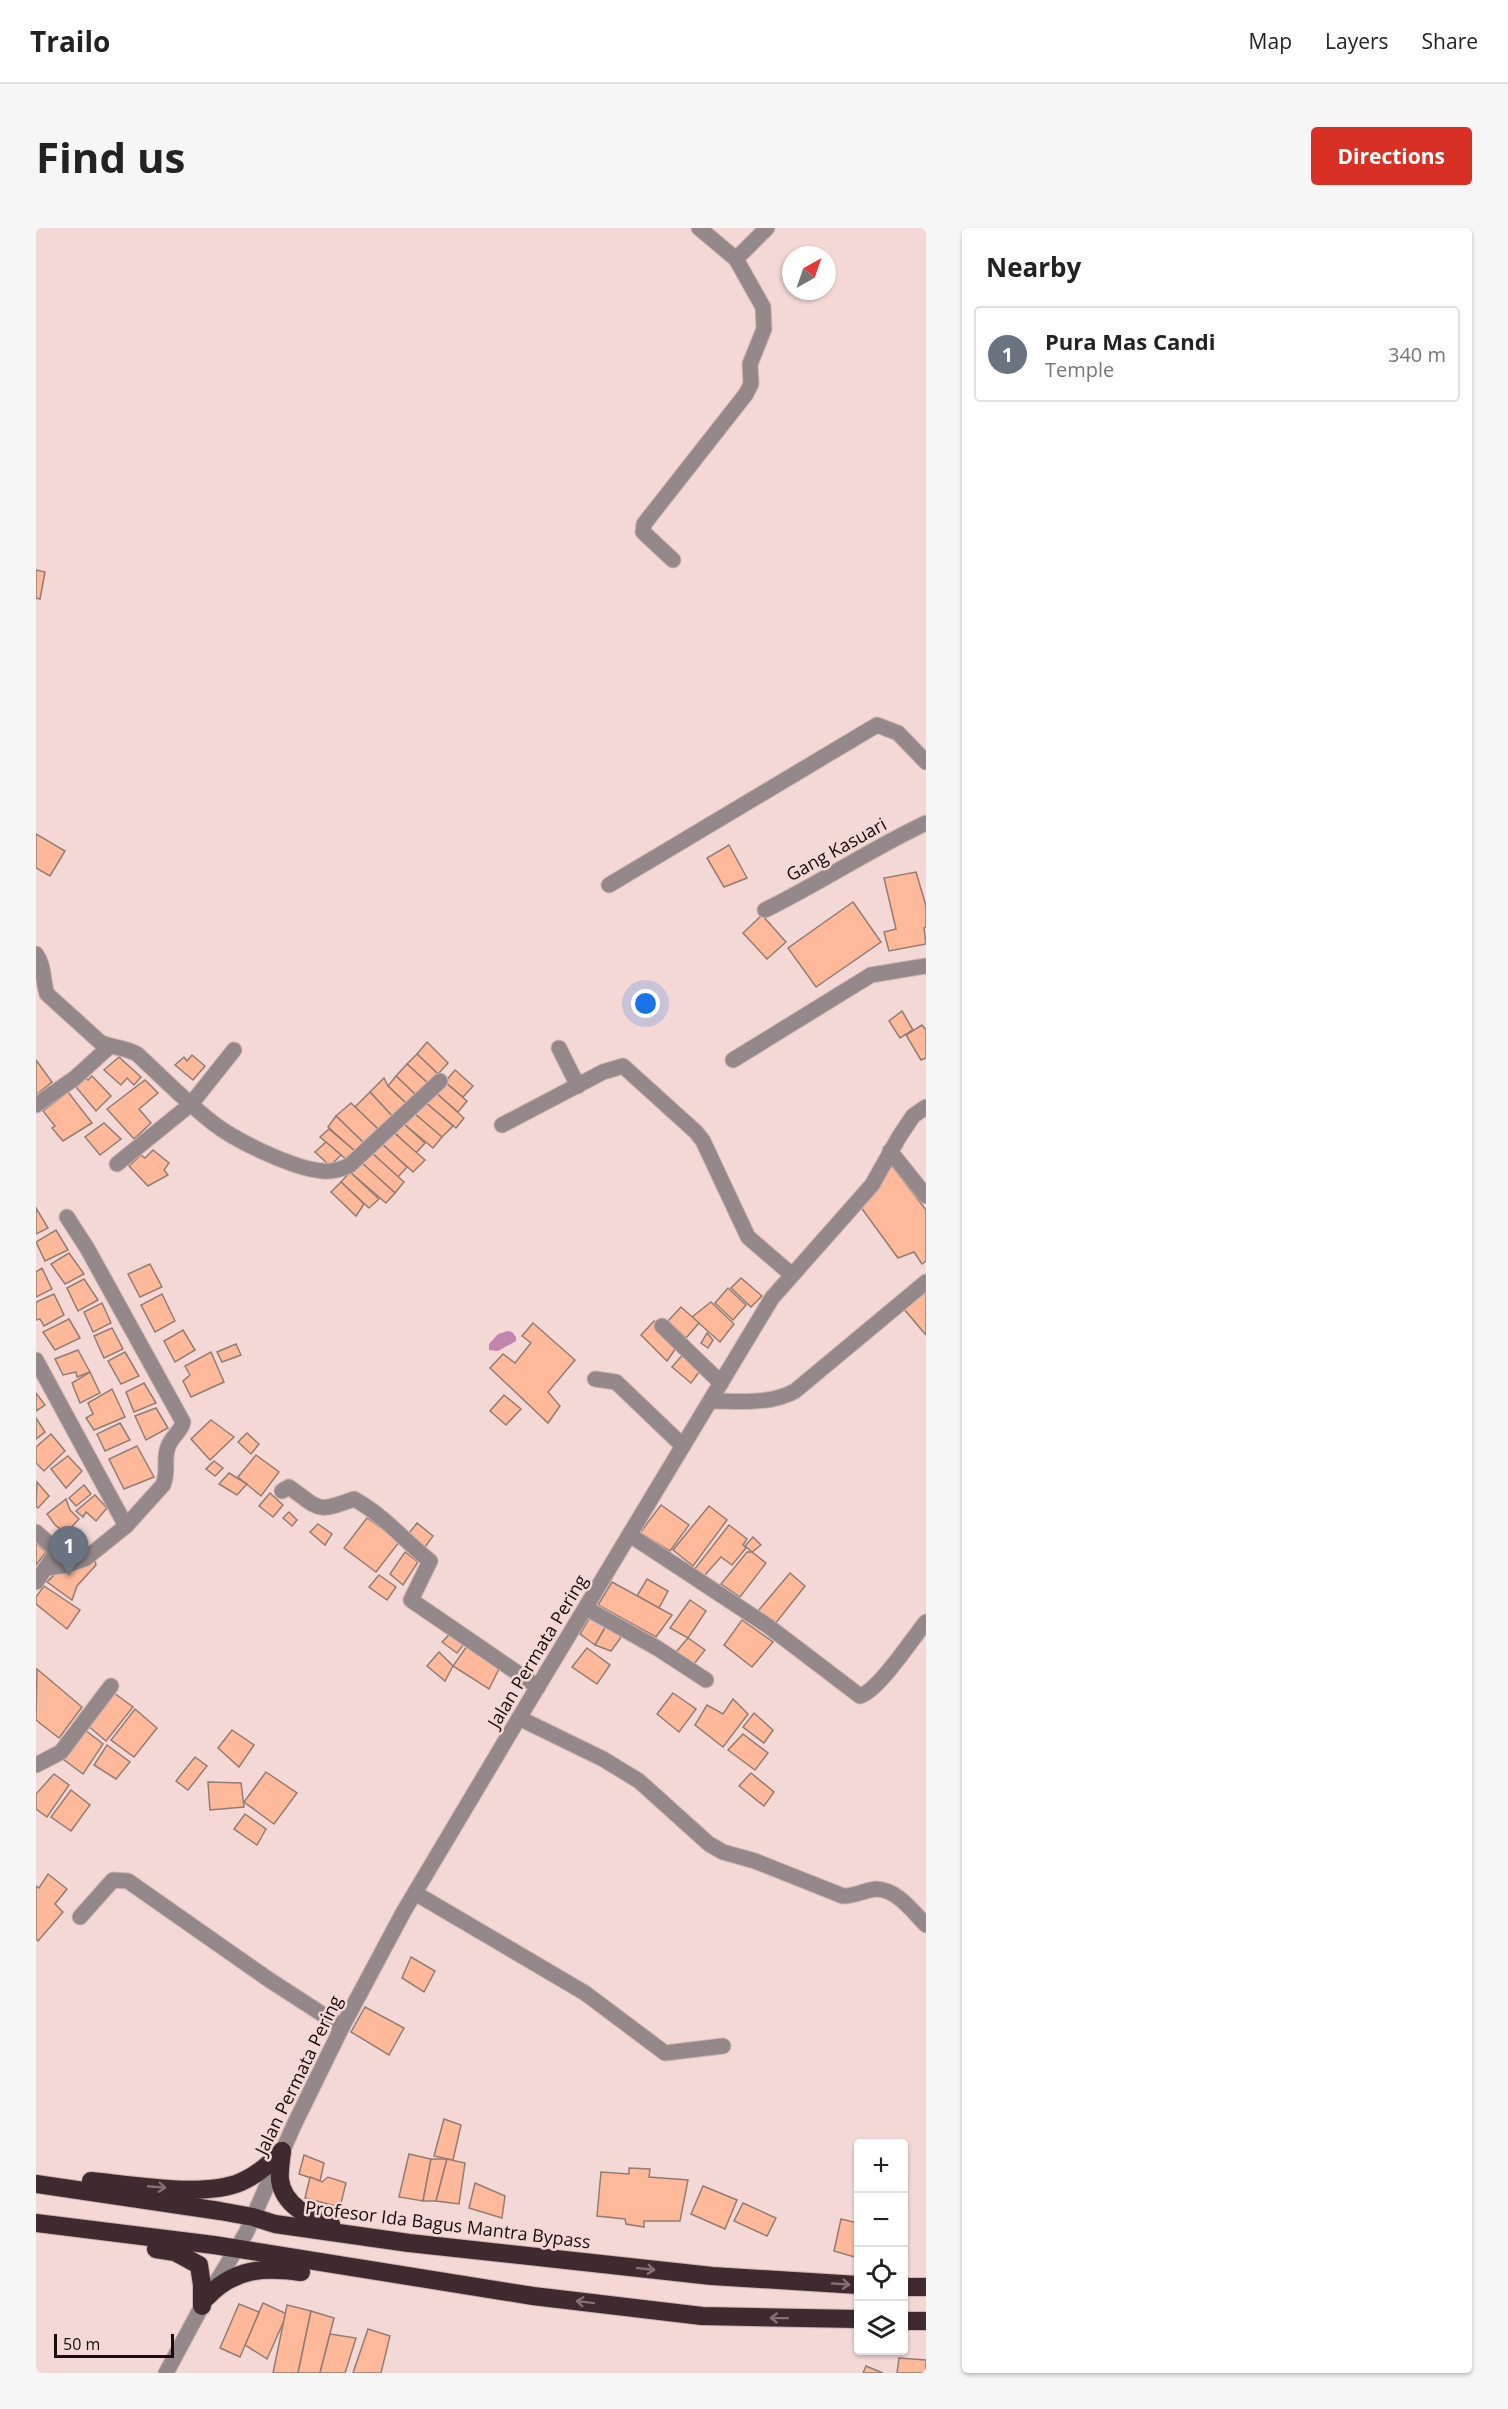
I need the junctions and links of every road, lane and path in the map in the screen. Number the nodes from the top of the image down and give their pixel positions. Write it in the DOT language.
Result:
graph roads {
  1 [pos="699,228"];
  2 [pos="767,228"];
  3 [pos="736,259"];
  4 [pos="673,560"];
  5 [pos="926,762"];
  6 [pos="926,823"];
  7 [pos="609,885"];
  8 [pos="765,910"];
  9 [pos="36,954"];
  10 [pos="926,966"];
  11 [pos="40,979"];
  12 [pos="110,1046"];
  13 [pos="559,1048"];
  14 [pos="234,1050"];
  15 [pos="733,1060"];
  16 [pos="440,1081"];
  17 [pos="578,1086"];
  18 [pos="192,1104"];
  19 [pos="36,1105"];
  20 [pos="926,1107"];
  21 [pos="502,1125"];
  22 [pos="890,1151"];
  23 [pos="117,1164"];
  24 [pos="926,1196"];
  25 [pos="67,1217"];
  26 [pos="792,1275"];
  27 [pos="926,1282"];
  28 [pos="662,1326"];
  29 [pos="36,1360"];
  30 [pos="595,1379"];
  31 [pos="722,1383"];
  32 [pos="711,1401"];
  33 [pos="682,1446"];
  34 [pos="282,1491"];
  35 [pos="126,1526"];
  36 [pos="36,1532"];
  37 [pos="630,1535"];
  38 [pos="47,1568"];
  39 [pos="36,1582"];
  40 [pos="586,1608"];
  41 [pos="926,1622"];
  42 [pos="706,1680"];
  43 [pos="111,1686"];
  44 [pos="538,1687"];
  45 [pos="519,1718"];
  46 [pos="36,1765"];
  47 [pos="415,1893"];
  48 [pos="80,1917"];
  49 [pos="926,1925"];
  50 [pos="342,2027"];
  51 [pos="723,2046"];
  52 [pos="282,2151"];
  53 [pos="36,2175"];
  54 [pos="36,2184"];
  55 [pos="253,2217"];
  56 [pos="36,2223"];
  57 [pos="36,2230"];
  58 [pos="236,2250"];
  59 [pos="611,2265"];
  60 [pos="854,2285"];
  61 [pos="908,2287"];
  62 [pos="926,2287"];
  63 [pos="533,2295"];
  64 [pos="205,2302"];
  65 [pos="854,2319"];
  66 [pos="908,2321"];
  67 [pos="926,2321"];
  68 [pos="166,2373"];
  1 -- 3 [label="street"];
  2 -- 3 [label="street"];
  3 -- 4 [label="street"];
  5 -- 7 [label="street"];
  6 -- 8 [label="street, Gang Kasuari"];
  9 -- 11 [label="street"];
  10 -- 15 [label="street"];
  11 -- 12 [label="street"];
  12 -- 18 [label="street"];
  12 -- 19 [label="street"];
  13 -- 17 [label="street"];
  14 -- 18 [label="street"];
  16 -- 18 [label="street"];
  17 -- 21 [label="street"];
  17 -- 26 [label="street"];
  18 -- 23 [label="street"];
  20 -- 22 [label="street, Jalan Permata Pering"];
  22 -- 24 [label="street"];
  22 -- 26 [label="street, Jalan Permata Pering"];
  25 -- 35 [label="street"];
  26 -- 31 [label="street, Jalan Permata Pering"];
  27 -- 32 [label="street"];
  28 -- 31 [label="street"];
  29 -- 35 [label="street"];
  30 -- 33 [label="street"];
  31 -- 32 [label="street, Jalan Permata Pering"];
  32 -- 33 [label="street, Jalan Permata Pering"];
  33 -- 37 [label="street, Jalan Permata Pering"];
  34 -- 44 [label="street"];
  35 -- 38 [label="street"];
  36 -- 38 [label="street"];
  37 -- 40 [label="street, Jalan Permata Pering"];
  37 -- 41 [label="street"];
  38 -- 39 [label="street"];
  40 -- 42 [label="street"];
  40 -- 44 [label="street, Jalan Permata Pering"];
  43 -- 46 [label="street"];
  44 -- 45 [label="street, Jalan Permata Pering"];
  45 -- 47 [label="street, Jalan Permata Pering"];
  45 -- 49 [label="street"];
  47 -- 50 [label="street, Jalan Permata Pering"];
  47 -- 51 [label="street"];
  48 -- 50 [label="street"];
  50 -- 52 [label="street, Jalan Permata Pering"];
  53 -- 52 [label="highway, one-way"];
  52 -- 55 [label="street, Jalan Permata Pering"];
  52 -- 59 [label="highway"];
  54 -- 55 [label="highway, Profesor Ida Bagus Mantra Bypass"];
  55 -- 58 [label="street, Jalan Permata Pering"];
  55 -- 59 [label="highway, Profesor Ida Bagus Mantra Bypass"];
  56 -- 58 [label="highway"];
  57 -- 64 [label="highway"];
  58 -- 63 [label="highway"];
  58 -- 64 [label="street, Jalan Permata Pering"];
  59 -- 60 [label="highway, Profesor Ida Bagus Mantra Bypass, one-way"];
  61 -- 62 [label="highway"];
  63 -- 64 [label="highway"];
  65 -- 63 [label="highway, one-way"];
  64 -- 68 [label="street, Jalan Permata Pering"];
  66 -- 67 [label="highway"];
}
